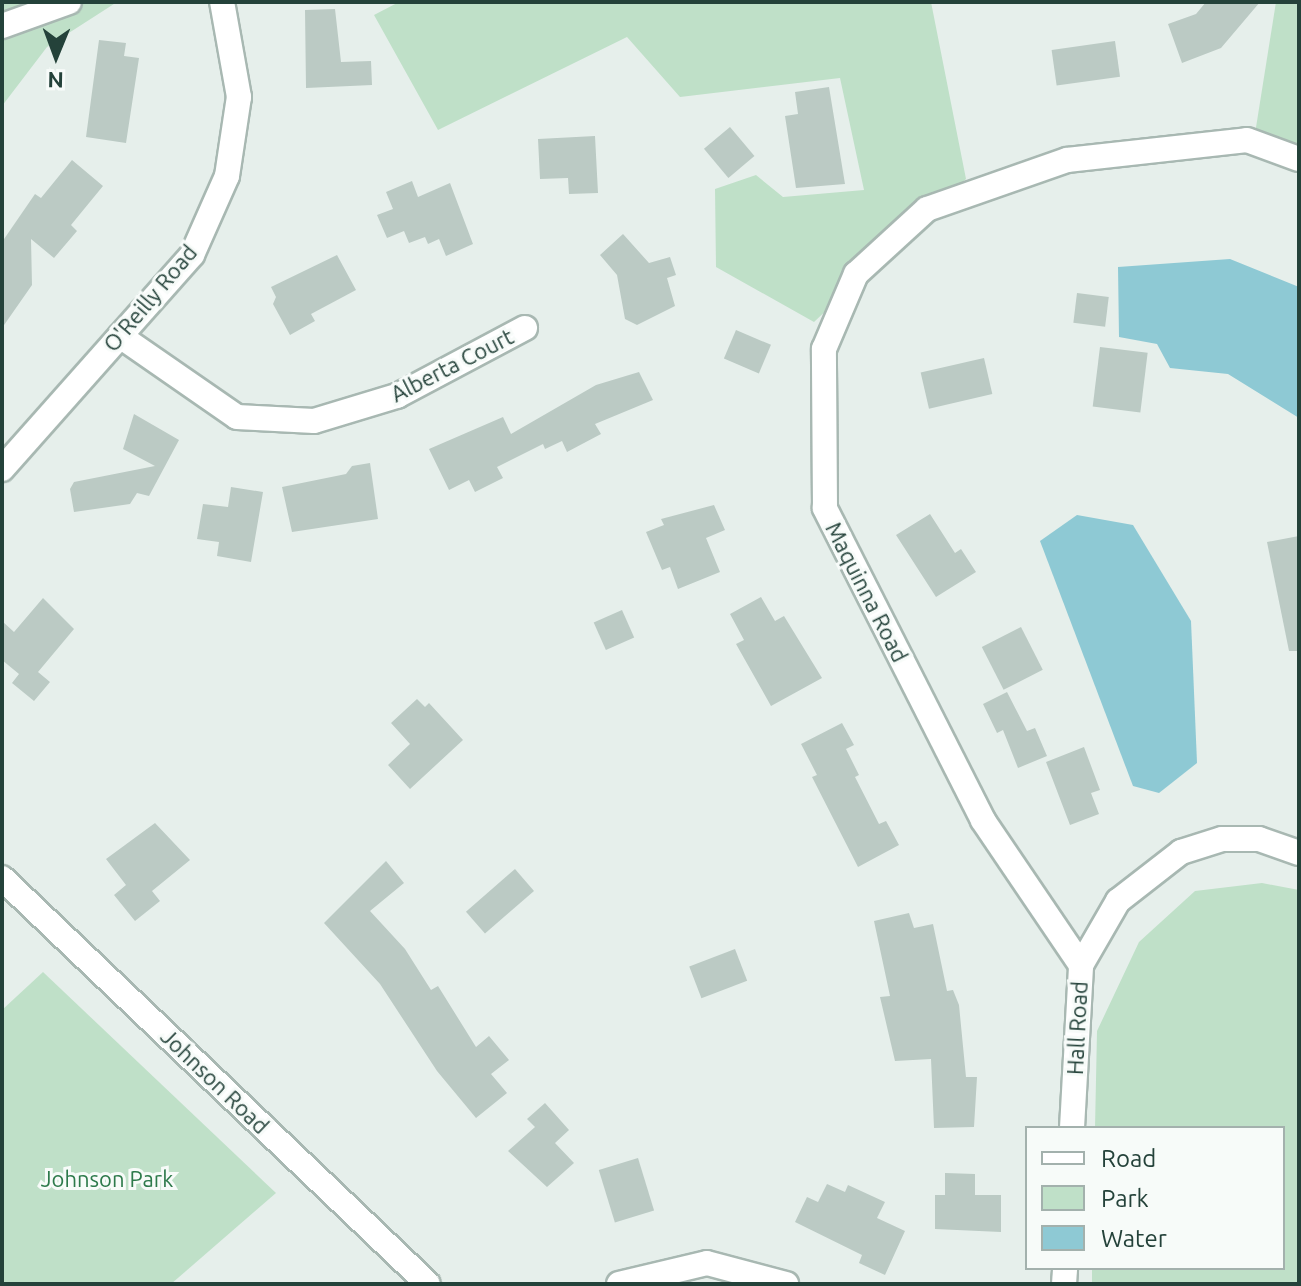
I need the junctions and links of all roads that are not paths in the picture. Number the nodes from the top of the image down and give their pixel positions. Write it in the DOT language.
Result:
graph roads {
  1 [pos="69,2"];
  2 [pos="222,2"];
  3 [pos="2,26"];
  4 [pos="1299,159"];
  5 [pos="525,328"];
  6 [pos="120,336"];
  7 [pos="2,469"];
  8 [pos="1299,853"];
  9 [pos="2,878"];
  10 [pos="1081,965"];
  11 [pos="1072,1126"];
  12 [pos="428,1284"];
  13 [pos="619,1284"];
  14 [pos="786,1284"];
  1 -- 3 [label="street"];
  2 -- 6 [label="street, O'Reilly Road"];
  4 -- 10 [label="street, Maquinna Road"];
  5 -- 6 [label="street, Alberta Court"];
  6 -- 7 [label="street, O'Reilly Road"];
  8 -- 10 [label="street, Hall Road"];
  9 -- 12 [label="street, Johnson Road"];
  10 -- 11 [label="street, Hall Road"];
  13 -- 14 [label="street"];
}
